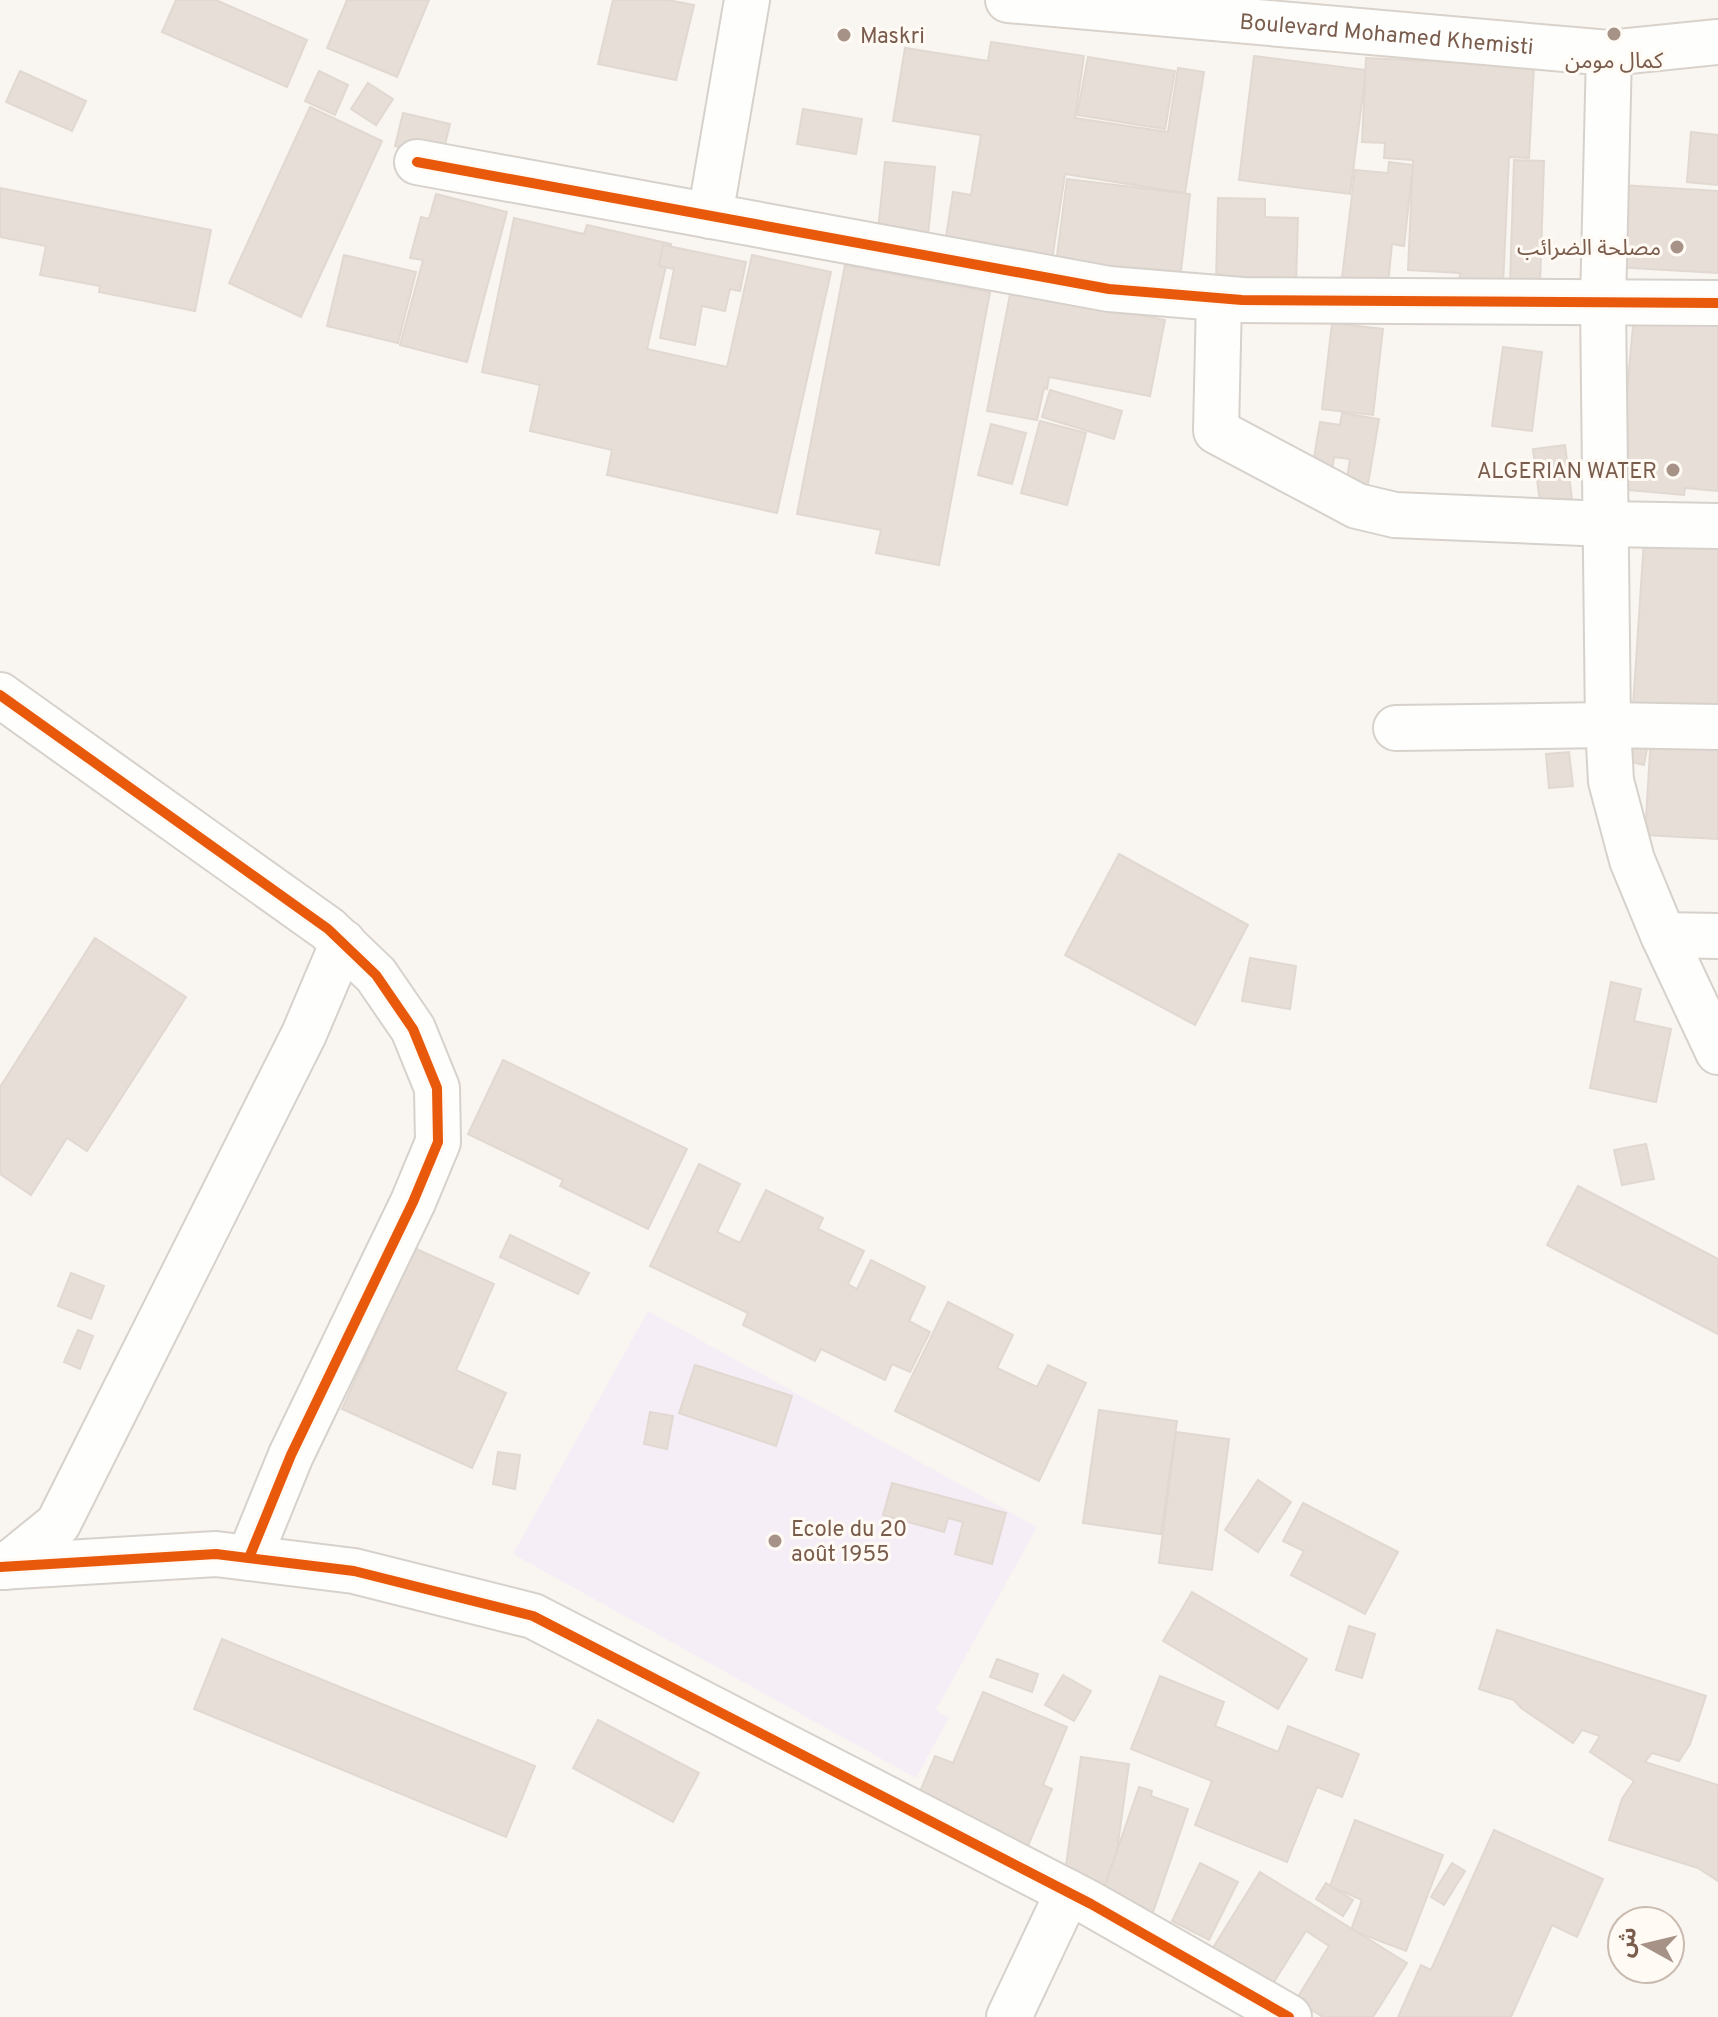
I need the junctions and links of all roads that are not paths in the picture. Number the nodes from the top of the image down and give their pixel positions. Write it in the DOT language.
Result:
graph roads {
  1 [pos="747,0"];
  2 [pos="1008,0"];
  3 [pos="1718,42"];
  4 [pos="1609,53"];
  5 [pos="417,162"];
  6 [pos="710,216"];
  7 [pos="1219,299"];
  8 [pos="1603,303"];
  9 [pos="1718,303"];
  10 [pos="1606,524"];
  11 [pos="1718,526"];
  12 [pos="0,695"];
  13 [pos="1608,725"];
  14 [pos="1718,727"];
  15 [pos="1396,728"];
  16 [pos="1663,935"];
  17 [pos="1718,936"];
  18 [pos="343,942"];
  19 [pos="1718,1052"];
  20 [pos="249,1558"];
  21 [pos="2,1566"];
  22 [pos="1068,1892"];
  23 [pos="1009,2017"];
  24 [pos="1289,2017"];
  1 -- 6 [label="street"];
  2 -- 4 [label="street, Boulevard Mohamed Khemisti"];
  3 -- 4 [label="street, Boulevard Mohamed Khemisti"];
  4 -- 8 [label="street"];
  5 -- 6 [label="street"];
  6 -- 7 [label="street"];
  7 -- 8 [label="street"];
  7 -- 10 [label="street"];
  8 -- 9 [label="street"];
  8 -- 10 [label="street"];
  10 -- 11 [label="street"];
  10 -- 13 [label="street"];
  12 -- 18 [label="street"];
  13 -- 14 [label="street"];
  13 -- 15 [label="street"];
  13 -- 16 [label="street"];
  16 -- 17 [label="street"];
  16 -- 19 [label="street"];
  18 -- 20 [label="street"];
  18 -- 21 [label="street"];
  20 -- 21 [label="street"];
  20 -- 22 [label="street"];
  22 -- 23 [label="street"];
  22 -- 24 [label="street"];
}
